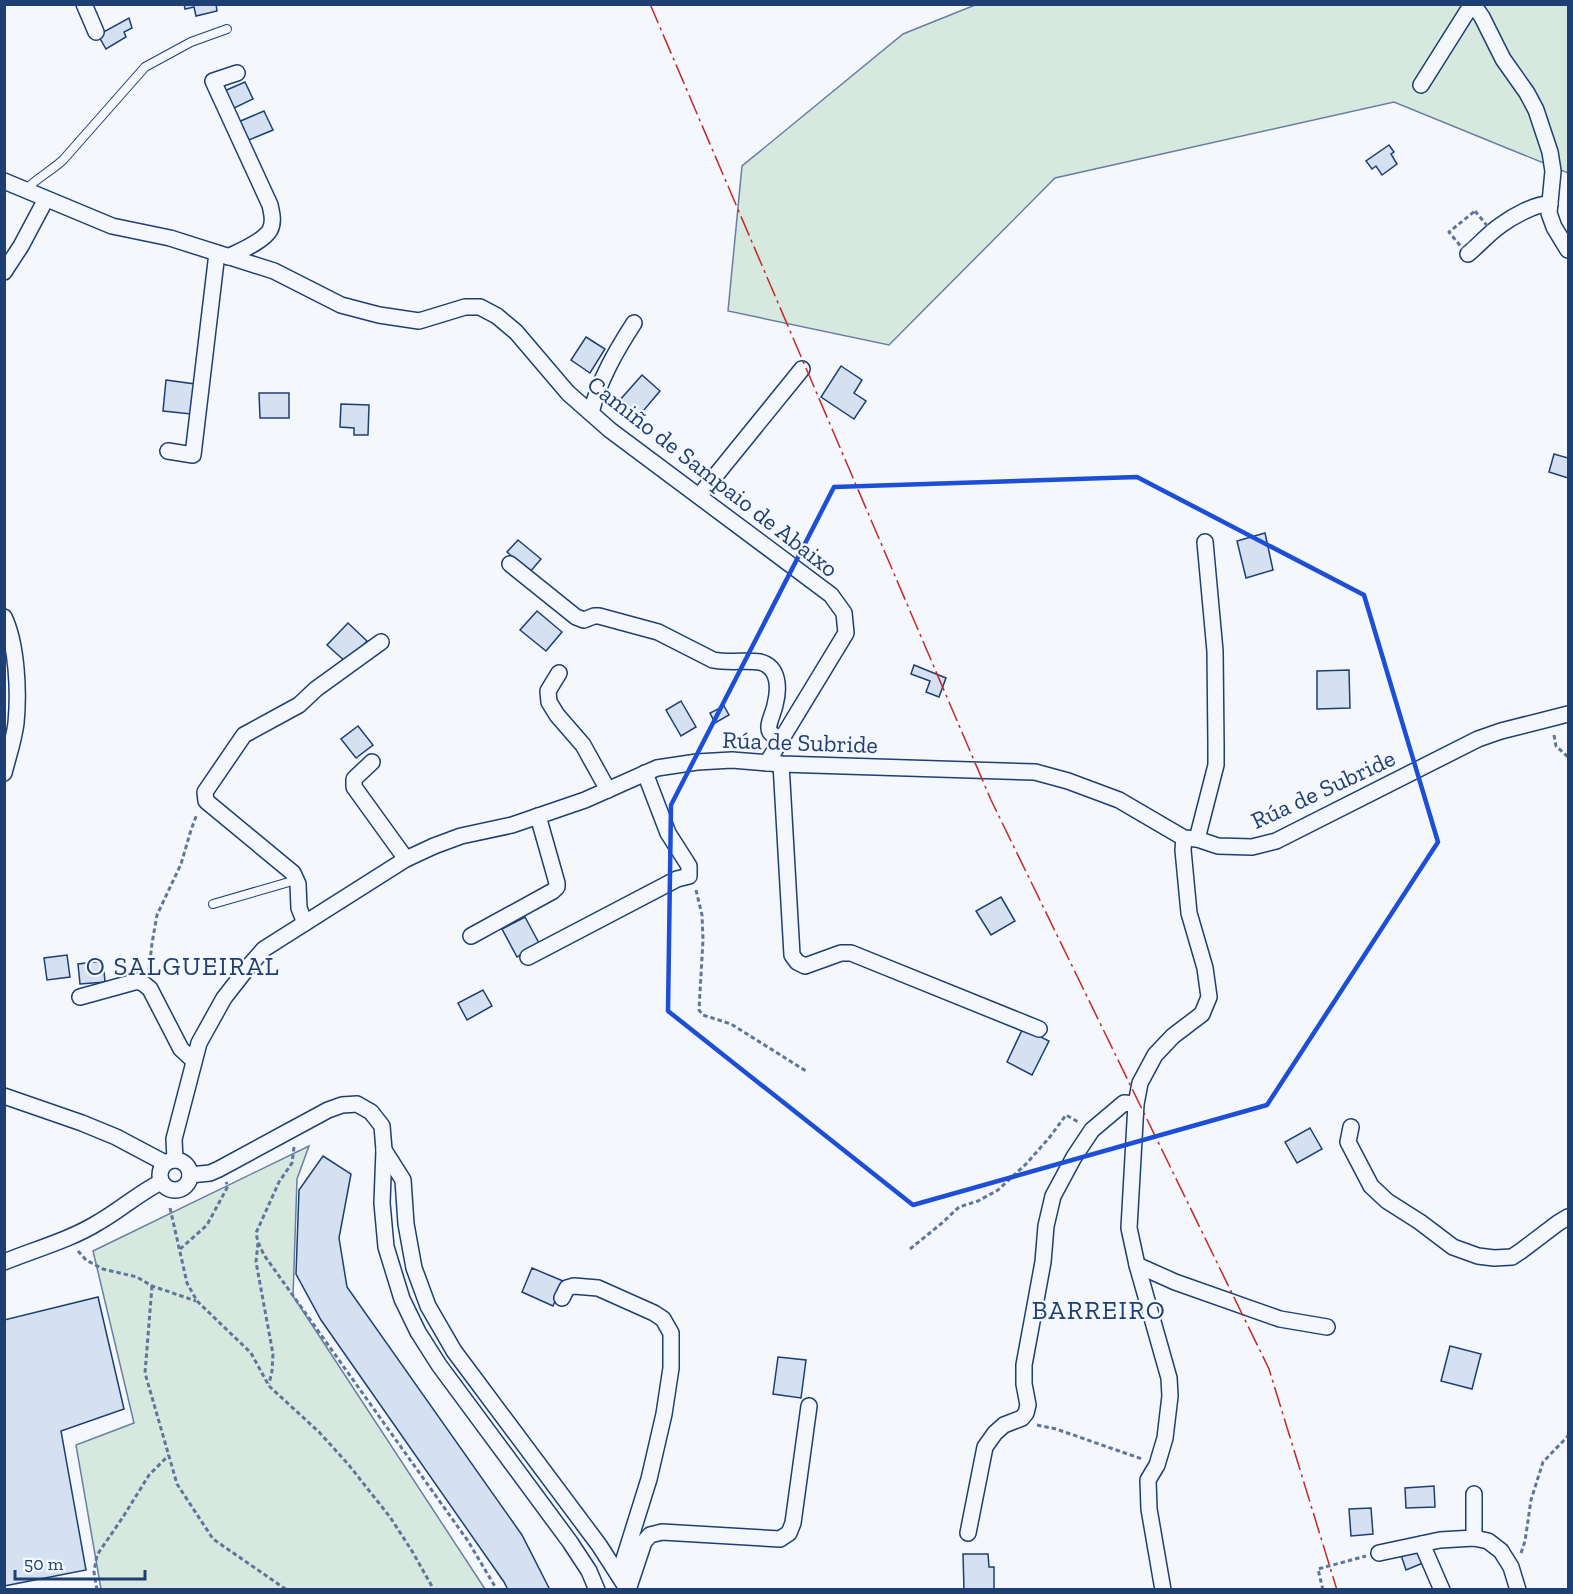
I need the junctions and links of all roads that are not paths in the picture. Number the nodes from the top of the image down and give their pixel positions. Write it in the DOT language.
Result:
graph roads {
  1 [pos="84,4"];
  2 [pos="1473,4"];
  3 [pos="227,29"];
  4 [pos="96,32"];
  5 [pos="237,73"];
  6 [pos="1421,86"];
  7 [pos="4,181"];
  8 [pos="25,190"];
  9 [pos="46,199"];
  10 [pos="1550,204"];
  11 [pos="1569,250"];
  12 [pos="222,255"];
  13 [pos="1468,255"];
  14 [pos="4,272"];
  15 [pos="634,323"];
  16 [pos="802,369"];
  17 [pos="591,413"];
  18 [pos="168,451"];
  19 [pos="699,496"];
  20 [pos="1205,542"];
  21 [pos="510,564"];
  22 [pos="4,617"];
  23 [pos="381,642"];
  24 [pos="559,673"];
  25 [pos="1561,716"];
  26 [pos="781,740"];
  27 [pos="372,762"];
  28 [pos="774,764"];
  29 [pos="5,765"];
  30 [pos="645,773"];
  31 [pos="608,790"];
  32 [pos="538,816"];
  33 [pos="1190,838"];
  34 [pos="406,859"];
  35 [pos="296,880"];
  36 [pos="213,904"];
  37 [pos="305,923"];
  38 [pos="471,936"];
  39 [pos="528,957"];
  40 [pos="80,997"];
  41 [pos="1039,1029"];
  42 [pos="194,1061"];
  43 [pos="4,1096"];
  44 [pos="1136,1104"];
  45 [pos="1351,1127"];
  46 [pos="384,1150"];
  47 [pos="170,1161"];
  48 [pos="190,1175"];
  49 [pos="161,1182"];
  50 [pos="1569,1217"];
  51 [pos="4,1262"];
  52 [pos="1137,1265"];
  53 [pos="561,1298"];
  54 [pos="1327,1328"];
  55 [pos="809,1406"];
  56 [pos="1474,1494"];
  57 [pos="968,1533"];
  58 [pos="1474,1538"];
  59 [pos="1422,1544"];
  60 [pos="1379,1553"];
  61 [pos="619,1575"];
  62 [pos="1516,1584"];
  63 [pos="597,1590"];
  64 [pos="628,1590"];
  65 [pos="1163,1590"];
  66 [pos="1442,1590"];
  1 -- 4 [label="street"];
  2 -- 6 [label="street"];
  2 -- 10 [label="street"];
  3 -- 8 [label="lane"];
  5 -- 12 [label="street"];
  7 -- 8 [label="street, Camiño de Sampaio de Abaixo"];
  8 -- 9 [label="street, Camiño de Sampaio de Abaixo"];
  9 -- 12 [label="street, Camiño de Sampaio de Abaixo"];
  9 -- 14 [label="street"];
  10 -- 11 [label="street"];
  10 -- 13 [label="street"];
  12 -- 17 [label="street, Camiño de Sampaio de Abaixo"];
  12 -- 18 [label="street"];
  15 -- 17 [label="street"];
  16 -- 19 [label="street"];
  17 -- 19 [label="street, Camiño de Sampaio de Abaixo"];
  19 -- 26 [label="street, Camiño de Sampaio de Abaixo"];
  20 -- 33 [label="street"];
  21 -- 26 [label="street"];
  22 -- 29 [label="street"];
  23 -- 35 [label="street"];
  24 -- 31 [label="street"];
  25 -- 33 [label="street, Rúa de Subride"];
  26 -- 28 [label="street, Camiño de Sampaio de Abaixo"];
  27 -- 34 [label="street"];
  28 -- 30 [label="street, Rúa de Subride"];
  28 -- 33 [label="street, Rúa de Subride"];
  28 -- 41 [label="street"];
  30 -- 31 [label="street, Rúa de Subride"];
  30 -- 39 [label="street"];
  31 -- 32 [label="street, Rúa de Subride"];
  32 -- 34 [label="street, Rúa de Subride"];
  32 -- 38 [label="street"];
  33 -- 44 [label="street"];
  34 -- 37 [label="street, Rúa de Subride"];
  35 -- 36 [label="lane"];
  35 -- 37 [label="street"];
  37 -- 42 [label="street, Rúa de Subride"];
  40 -- 42 [label="street"];
  42 -- 47 [label="street, Rúa de Subride"];
  43 -- 47 [label="street"];
  44 -- 52 [label="street"];
  44 -- 57 [label="street"];
  45 -- 50 [label="street"];
  46 -- 48 [label="street"];
  46 -- 61 [label="street"];
  46 -- 63 [label="street"];
  47 -- 48 [label="street"];
  47 -- 49 [label="street"];
  48 -- 49 [label="street"];
  49 -- 51 [label="street"];
  52 -- 54 [label="street"];
  52 -- 65 [label="street"];
  53 -- 61 [label="street"];
  55 -- 64 [label="street"];
  56 -- 58 [label="street"];
  58 -- 59 [label="street"];
  58 -- 62 [label="street"];
  59 -- 60 [label="street"];
  59 -- 66 [label="street"];
  61 -- 64 [label="street"];
}
